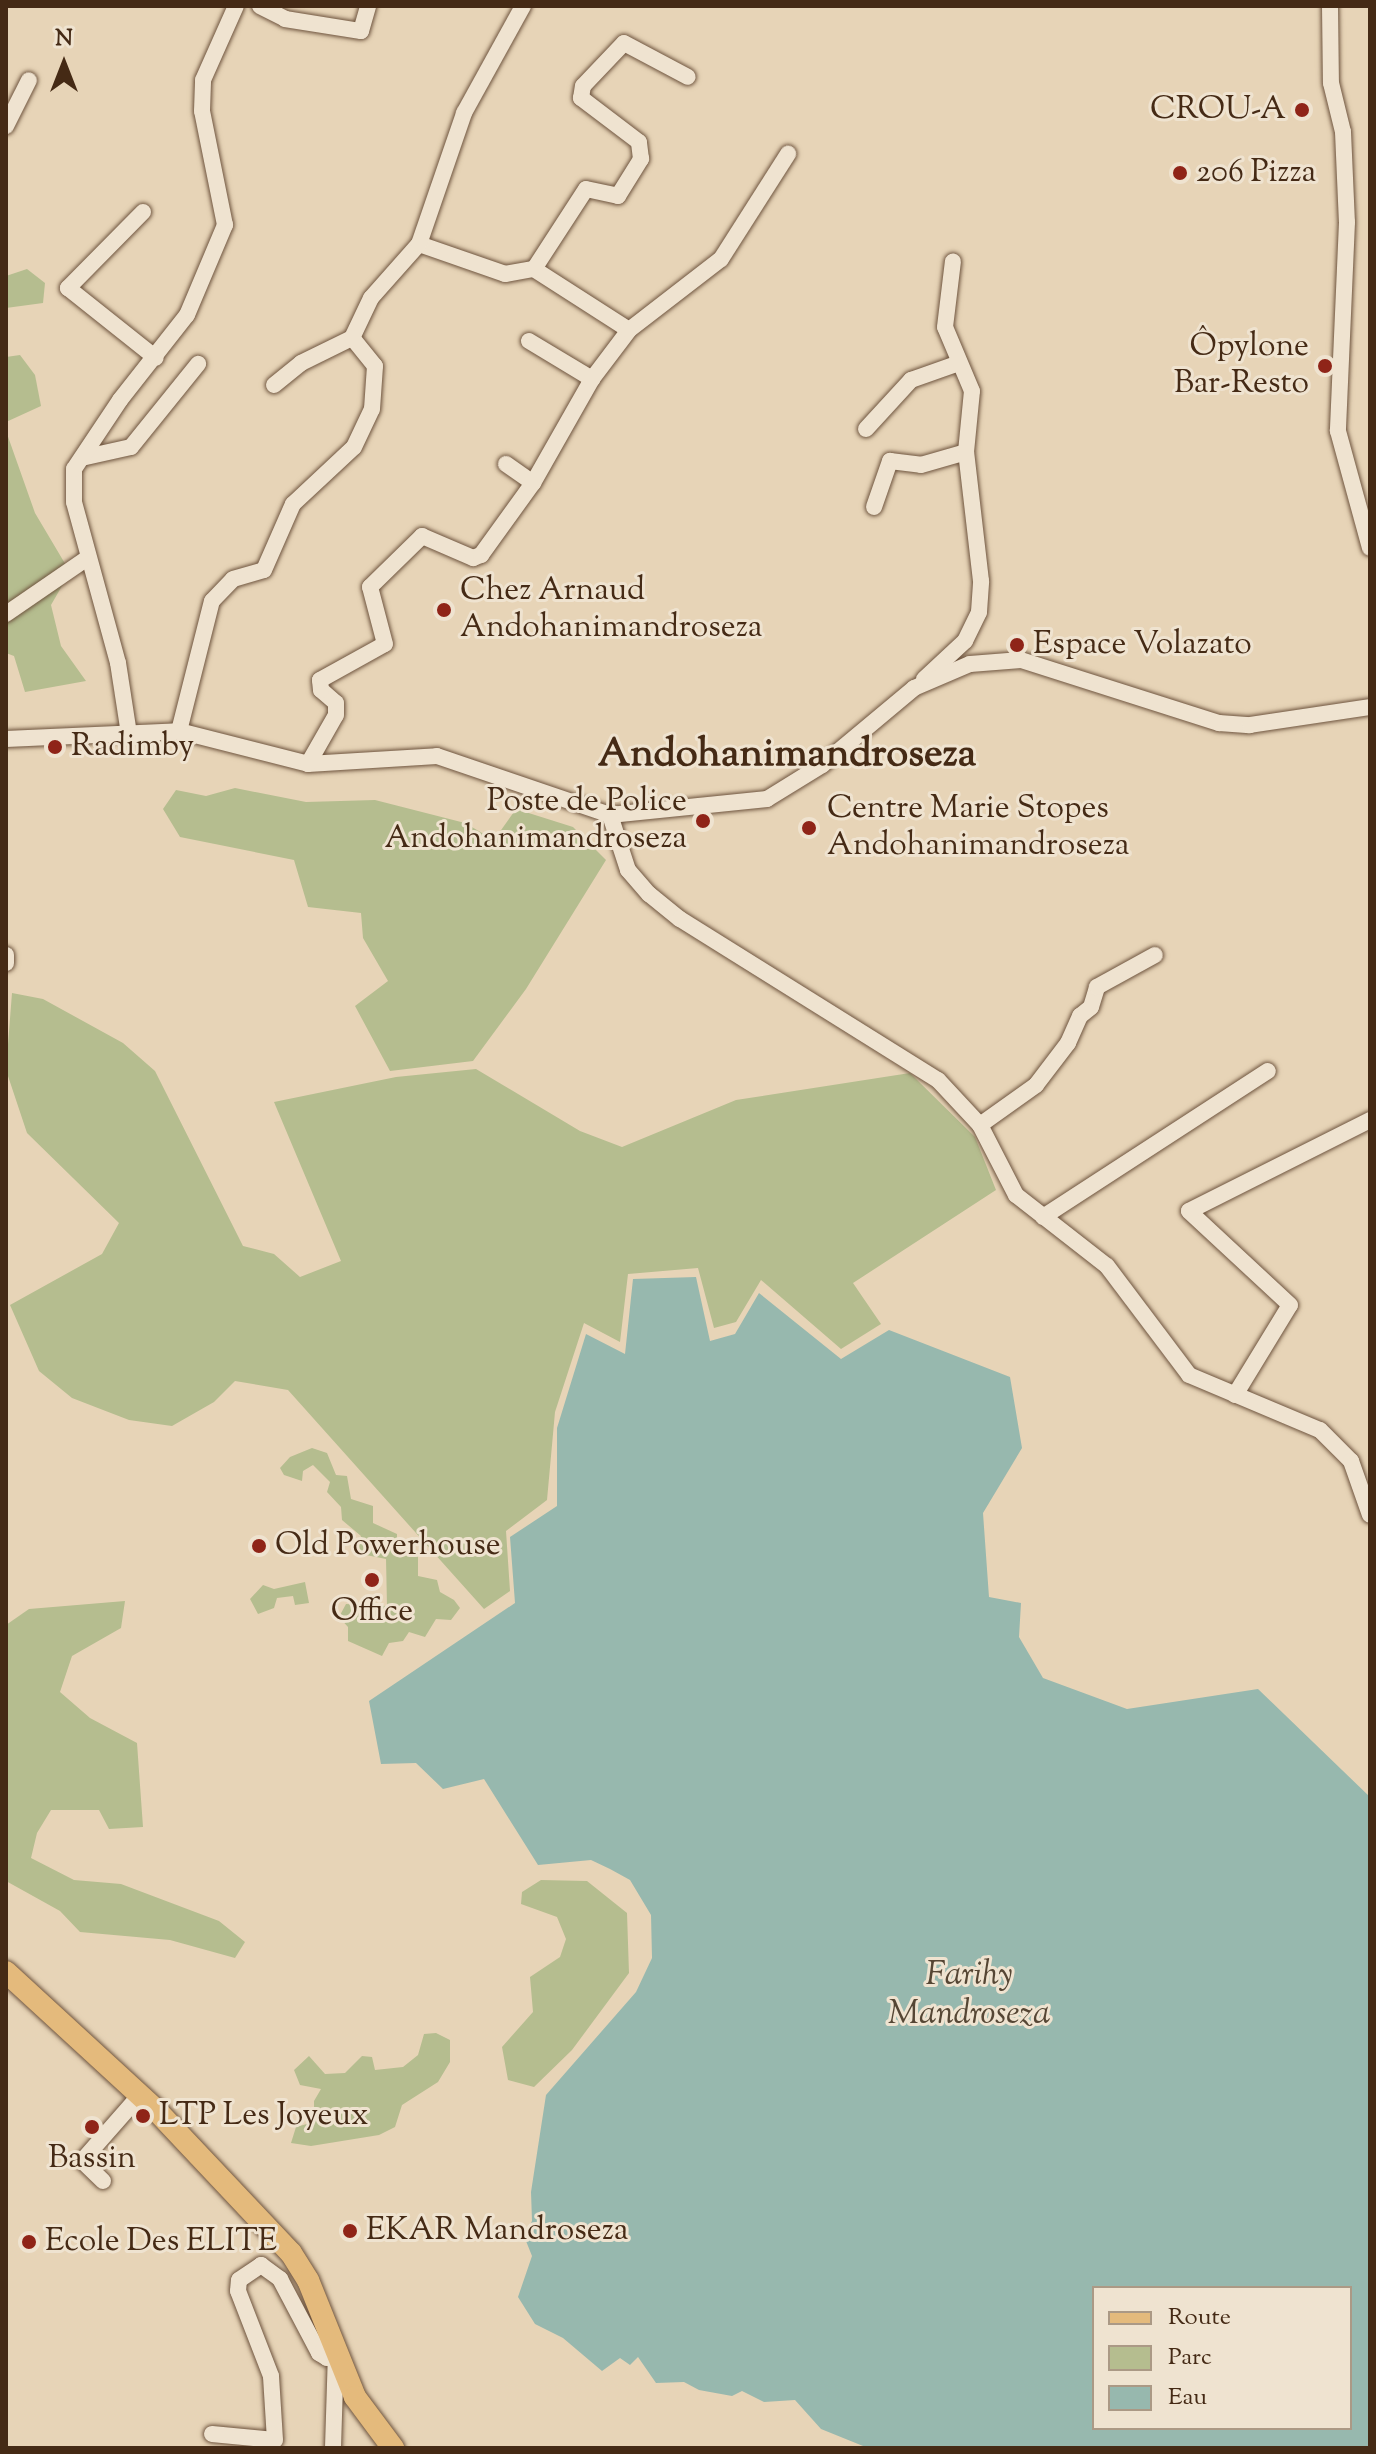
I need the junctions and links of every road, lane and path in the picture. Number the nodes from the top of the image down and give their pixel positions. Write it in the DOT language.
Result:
graph roads {
  1 [pos="236,6"];
  2 [pos="260,6"];
  3 [pos="368,6"];
  4 [pos="523,6"];
  5 [pos="1330,6"];
  6 [pos="688,77"];
  7 [pos="29,80"];
  8 [pos="6,126"];
  9 [pos="788,154"];
  10 [pos="143,212"];
  11 [pos="419,244"];
  12 [pos="953,261"];
  13 [pos="534,269"];
  14 [pos="629,330"];
  15 [pos="352,338"];
  16 [pos="529,341"];
  17 [pos="156,358"];
  18 [pos="959,363"];
  19 [pos="198,364"];
  20 [pos="592,379"];
  21 [pos="274,385"];
  22 [pos="866,429"];
  23 [pos="966,452"];
  24 [pos="86,457"];
  25 [pos="506,464"];
  26 [pos="533,483"];
  27 [pos="874,507"];
  28 [pos="1370,548"];
  29 [pos="86,559"];
  30 [pos="6,614"];
  31 [pos="914,688"];
  32 [pos="1365,710"];
  33 [pos="179,731"];
  34 [pos="129,734"];
  35 [pos="6,739"];
  36 [pos="308,764"];
  37 [pos="610,815"];
  38 [pos="6,955"];
  39 [pos="1155,955"];
  40 [pos="6,963"];
  41 [pos="1268,1071"];
  42 [pos="1370,1120"];
  43 [pos="980,1125"];
  44 [pos="1043,1217"];
  45 [pos="1235,1395"];
  46 [pos="1370,1515"];
  47 [pos="6,1972"];
  48 [pos="140,2095"];
  49 [pos="103,2181"];
  50 [pos="336,2352"];
  51 [pos="212,2434"];
  52 [pos="333,2448"];
  53 [pos="393,2448"];
  1 -- 17 [label="street"];
  2 -- 3 [label="street"];
  4 -- 11 [label="street"];
  5 -- 28 [label="street"];
  6 -- 13 [label="street"];
  7 -- 8 [label="street"];
  9 -- 14 [label="street"];
  10 -- 17 [label="street"];
  11 -- 13 [label="street"];
  11 -- 15 [label="street"];
  12 -- 18 [label="street"];
  13 -- 14 [label="street"];
  14 -- 20 [label="street"];
  15 -- 21 [label="street"];
  15 -- 33 [label="street"];
  16 -- 20 [label="street"];
  17 -- 24 [label="street"];
  18 -- 22 [label="street"];
  18 -- 23 [label="street"];
  19 -- 24 [label="street"];
  20 -- 26 [label="street"];
  23 -- 27 [label="street"];
  23 -- 31 [label="street"];
  24 -- 29 [label="street"];
  25 -- 26 [label="street"];
  26 -- 36 [label="street"];
  29 -- 30 [label="street"];
  29 -- 34 [label="street"];
  31 -- 32 [label="street"];
  31 -- 37 [label="street"];
  33 -- 34 [label="street"];
  33 -- 36 [label="street"];
  34 -- 35 [label="street"];
  36 -- 37 [label="street"];
  37 -- 43 [label="street"];
  38 -- 40 [label="street"];
  39 -- 43 [label="street"];
  41 -- 44 [label="street"];
  42 -- 45 [label="street"];
  43 -- 44 [label="street"];
  44 -- 45 [label="street"];
  45 -- 46 [label="street"];
  47 -- 48 [label="main road"];
  48 -- 49 [label="street"];
  48 -- 50 [label="main road"];
  50 -- 51 [label="street"];
  50 -- 52 [label="street"];
  50 -- 53 [label="main road"];
}
